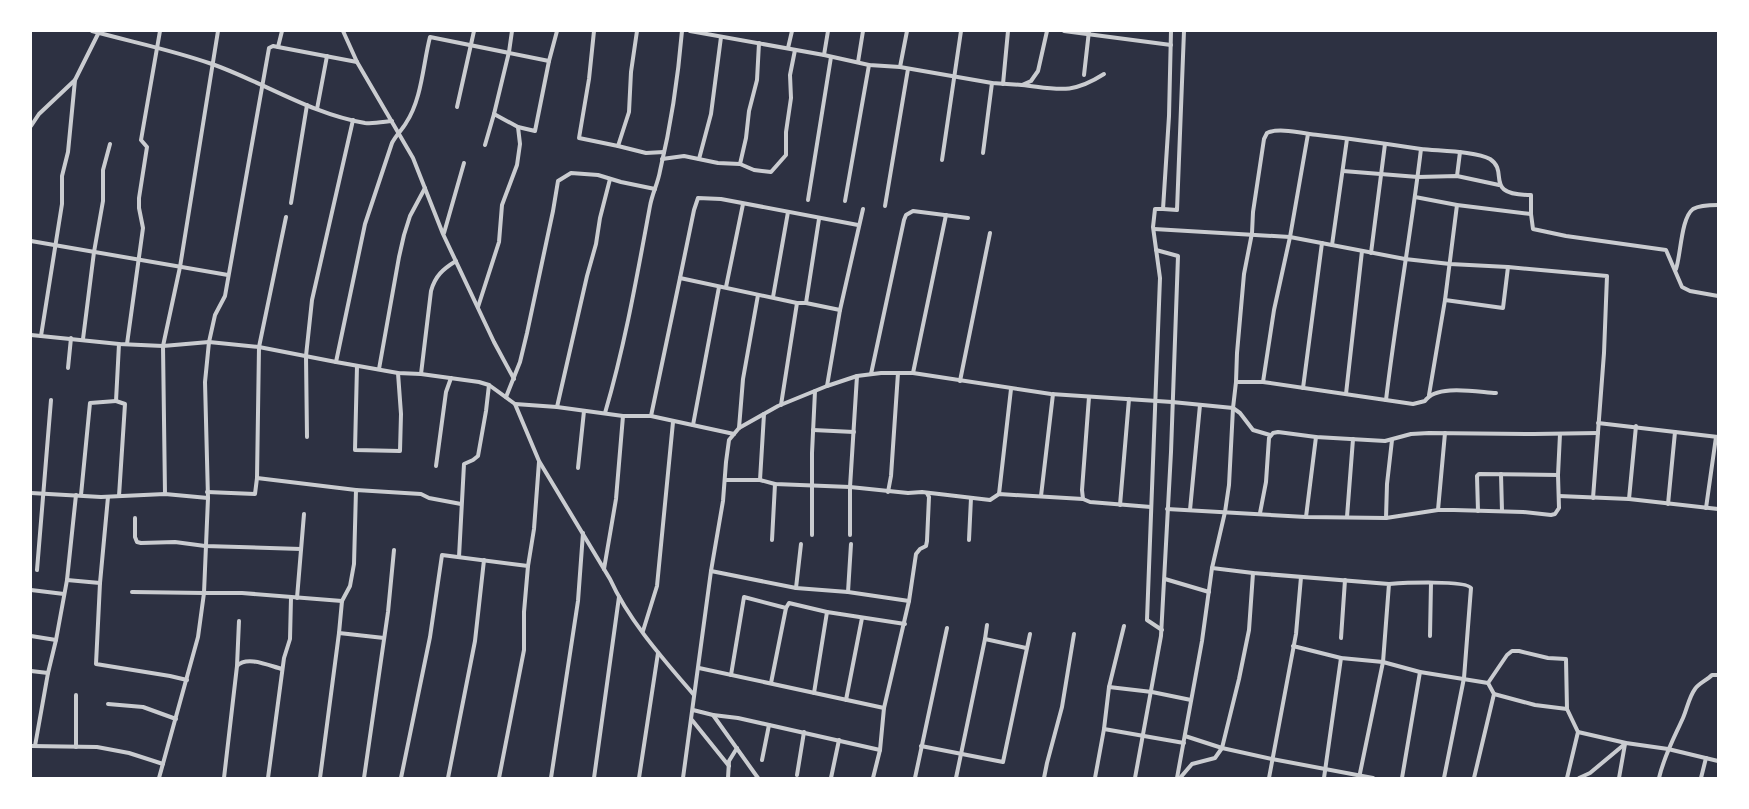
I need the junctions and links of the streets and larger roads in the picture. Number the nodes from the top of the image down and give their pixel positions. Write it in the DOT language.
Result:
graph roads {
  1 [pos="92,31"];
  2 [pos="160,31"];
  3 [pos="218,31"];
  4 [pos="282,31"];
  5 [pos="343,31"];
  6 [pos="431,31"];
  7 [pos="474,31"];
  8 [pos="512,31"];
  9 [pos="557,31"];
  10 [pos="594,31"];
  11 [pos="637,31"];
  12 [pos="682,31"];
  13 [pos="690,31"];
  14 [pos="792,31"];
  15 [pos="828,31"];
  16 [pos="862,31"];
  17 [pos="907,31"];
  18 [pos="961,31"];
  19 [pos="1008,31"];
  20 [pos="1047,31"];
  21 [pos="1064,31"];
  22 [pos="1171,31"];
  23 [pos="1184,31"];
  24 [pos="99,32"];
  25 [pos="1089,32"];
  26 [pos="720,34"];
  27 [pos="430,37"];
  28 [pos="759,43"];
  29 [pos="1171,44"];
  30 [pos="471,45"];
  31 [pos="157,47"];
  32 [pos="278,47"];
  33 [pos="788,48"];
  34 [pos="796,50"];
  35 [pos="509,52"];
  36 [pos="824,55"];
  37 [pos="328,56"];
  38 [pos="831,57"];
  39 [pos="549,61"];
  40 [pos="357,62"];
  41 [pos="858,62"];
  42 [pos="212,64"];
  43 [pos="869,65"];
  44 [pos="900,67"];
  45 [pos="908,69"];
  46 [pos="1104,74"];
  47 [pos="1084,75"];
  48 [pos="954,77"];
  49 [pos="75,80"];
  50 [pos="992,84"];
  51 [pos="1003,84"];
  52 [pos="263,85"];
  53 [pos="1022,85"];
  54 [pos="307,105"];
  55 [pos="457,107"];
  56 [pos="317,109"];
  57 [pos="494,114"];
  58 [pos="353,120"];
  59 [pos="392,121"];
  60 [pos="31,126"];
  61 [pos="518,127"];
  62 [pos="398,132"];
  63 [pos="1308,134"];
  64 [pos="1347,139"];
  65 [pos="110,144"];
  66 [pos="1385,144"];
  67 [pos="485,146"];
  68 [pos="618,146"];
  69 [pos="1422,149"];
  70 [pos="664,152"];
  71 [pos="1460,152"];
  72 [pos="983,153"];
  73 [pos="662,159"];
  74 [pos="699,159"];
  75 [pos="942,160"];
  76 [pos="464,163"];
  77 [pos="740,164"];
  78 [pos="1343,172"];
  79 [pos="1382,173"];
  80 [pos="1457,176"];
  81 [pos="1418,177"];
  82 [pos="610,179"];
  83 [pos="1499,185"];
  84 [pos="425,188"];
  85 [pos="655,189"];
  86 [pos="1415,197"];
  87 [pos="808,200"];
  88 [pos="845,201"];
  89 [pos="291,203"];
  90 [pos="743,204"];
  91 [pos="1456,205"];
  92 [pos="1718,205"];
  93 [pos="885,206"];
  94 [pos="863,209"];
  95 [pos="1163,209"];
  96 [pos="788,212"];
  97 [pos="1531,214"];
  98 [pos="946,215"];
  99 [pos="286,218"];
  100 [pos="968,218"];
  101 [pos="819,219"];
  102 [pos="858,226"];
  103 [pos="1154,229"];
  104 [pos="990,233"];
  105 [pos="443,234"];
  106 [pos="1252,234"];
  107 [pos="1290,237"];
  108 [pos="31,241"];
  109 [pos="1322,243"];
  110 [pos="55,245"];
  111 [pos="1332,245"];
  112 [pos="1156,250"];
  113 [pos="1362,251"];
  114 [pos="94,252"];
  115 [pos="1371,253"];
  116 [pos="1405,259"];
  117 [pos="139,260"];
  118 [pos="456,261"];
  119 [pos="1450,264"];
  120 [pos="180,267"];
  121 [pos="1508,267"];
  122 [pos="1676,269"];
  123 [pos="228,275"];
  124 [pos="680,278"];
  125 [pos="719,287"];
  126 [pos="726,287"];
  127 [pos="758,295"];
  128 [pos="1718,296"];
  129 [pos="773,297"];
  130 [pos="1445,300"];
  131 [pos="797,303"];
  132 [pos="806,303"];
  133 [pos="478,307"];
  134 [pos="840,310"];
  135 [pos="31,335"];
  136 [pos="40,336"];
  137 [pos="71,338"];
  138 [pos="83,340"];
  139 [pos="209,342"];
  140 [pos="119,344"];
  141 [pos="127,344"];
  142 [pos="163,346"];
  143 [pos="259,347"];
  144 [pos="306,356"];
  145 [pos="336,362"];
  146 [pos="357,366"];
  147 [pos="68,368"];
  148 [pos="379,369"];
  149 [pos="398,373"];
  150 [pos="898,373"];
  151 [pos="913,373"];
  152 [pos="421,374"];
  153 [pos="871,374"];
  154 [pos="858,376"];
  155 [pos="451,378"];
  156 [pos="514,379"];
  157 [pos="960,381"];
  158 [pos="1236,382"];
  159 [pos="1263,382"];
  160 [pos="489,385"];
  161 [pos="827,386"];
  162 [pos="1303,388"];
  163 [pos="1011,389"];
  164 [pos="815,391"];
  165 [pos="1496,393"];
  166 [pos="1053,394"];
  167 [pos="1346,394"];
  168 [pos="1429,395"];
  169 [pos="506,397"];
  170 [pos="1089,397"];
  171 [pos="1129,399"];
  172 [pos="51,400"];
  173 [pos="1155,400"];
  174 [pos="1386,400"];
  175 [pos="116,401"];
  176 [pos="1172,402"];
  177 [pos="515,404"];
  178 [pos="781,405"];
  179 [pos="1200,405"];
  180 [pos="557,407"];
  181 [pos="1233,408"];
  182 [pos="584,411"];
  183 [pos="605,413"];
  184 [pos="764,414"];
  185 [pos="623,416"];
  186 [pos="651,416"];
  187 [pos="673,422"];
  188 [pos="1598,423"];
  189 [pos="693,426"];
  190 [pos="1636,426"];
  191 [pos="739,428"];
  192 [pos="813,430"];
  193 [pos="854,432"];
  194 [pos="1676,432"];
  195 [pos="1445,433"];
  196 [pos="1598,433"];
  197 [pos="734,434"];
  198 [pos="1560,434"];
  199 [pos="1270,435"];
  200 [pos="307,437"];
  201 [pos="1316,437"];
  202 [pos="1717,437"];
  203 [pos="1353,439"];
  204 [pos="1392,440"];
  205 [pos="539,461"];
  206 [pos="436,466"];
  207 [pos="578,468"];
  208 [pos="1501,474"];
  209 [pos="1558,475"];
  210 [pos="257,478"];
  211 [pos="725,480"];
  212 [pos="760,480"];
  213 [pos="775,484"];
  214 [pos="813,485"];
  215 [pos="850,487"];
  216 [pos="356,490"];
  217 [pos="207,492"];
  218 [pos="888,492"];
  219 [pos="31,493"];
  220 [pos="44,493"];
  221 [pos="927,493"];
  222 [pos="76,494"];
  223 [pos="165,494"];
  224 [pos="999,494"];
  225 [pos="81,495"];
  226 [pos="108,496"];
  227 [pos="119,496"];
  228 [pos="1041,496"];
  229 [pos="1559,496"];
  230 [pos="208,498"];
  231 [pos="971,498"];
  232 [pos="1593,498"];
  233 [pos="1083,499"];
  234 [pos="1629,499"];
  235 [pos="461,504"];
  236 [pos="1120,504"];
  237 [pos="1668,504"];
  238 [pos="1152,507"];
  239 [pos="1706,508"];
  240 [pos="1718,509"];
  241 [pos="1167,510"];
  242 [pos="1190,510"];
  243 [pos="1438,510"];
  244 [pos="1478,511"];
  245 [pos="1502,511"];
  246 [pos="1225,512"];
  247 [pos="1260,513"];
  248 [pos="304,514"];
  249 [pos="1306,517"];
  250 [pos="1347,517"];
  251 [pos="135,518"];
  252 [pos="1386,518"];
  253 [pos="583,533"];
  254 [pos="812,535"];
  255 [pos="850,536"];
  256 [pos="772,540"];
  257 [pos="969,540"];
  258 [pos="801,544"];
  259 [pos="851,544"];
  260 [pos="205,546"];
  261 [pos="301,549"];
  262 [pos="394,550"];
  263 [pos="459,557"];
  264 [pos="484,560"];
  265 [pos="528,566"];
  266 [pos="1212,568"];
  267 [pos="604,569"];
  268 [pos="37,570"];
  269 [pos="711,571"];
  270 [pos="1253,573"];
  271 [pos="1301,576"];
  272 [pos="1165,579"];
  273 [pos="67,580"];
  274 [pos="1345,580"];
  275 [pos="100,582"];
  276 [pos="1431,583"];
  277 [pos="1389,584"];
  278 [pos="796,588"];
  279 [pos="31,590"];
  280 [pos="132,592"];
  281 [pos="848,592"];
  282 [pos="1209,592"];
  283 [pos="204,593"];
  284 [pos="64,594"];
  285 [pos="618,597"];
  286 [pos="291,598"];
  287 [pos="297,598"];
  288 [pos="342,601"];
  289 [pos="909,601"];
  290 [pos="786,608"];
  291 [pos="827,612"];
  292 [pos="862,618"];
  293 [pos="239,621"];
  294 [pos="905,624"];
  295 [pos="986,625"];
  296 [pos="1124,626"];
  297 [pos="947,628"];
  298 [pos="1162,630"];
  299 [pos="643,631"];
  300 [pos="339,633"];
  301 [pos="1030,634"];
  302 [pos="1074,634"];
  303 [pos="31,636"];
  304 [pos="1430,636"];
  305 [pos="384,638"];
  306 [pos="1341,638"];
  307 [pos="985,639"];
  308 [pos="56,640"];
  309 [pos="1293,646"];
  310 [pos="1026,648"];
  311 [pos="658,653"];
  312 [pos="1341,658"];
  313 [pos="1383,662"];
  314 [pos="237,666"];
  315 [pos="699,668"];
  316 [pos="282,669"];
  317 [pos="31,671"];
  318 [pos="1420,672"];
  319 [pos="48,673"];
  320 [pos="731,675"];
  321 [pos="1718,675"];
  322 [pos="1464,678"];
  323 [pos="187,680"];
  324 [pos="772,683"];
  325 [pos="1488,683"];
  326 [pos="1109,687"];
  327 [pos="1152,692"];
  328 [pos="814,693"];
  329 [pos="1494,694"];
  330 [pos="76,695"];
  331 [pos="694,695"];
  332 [pos="846,700"];
  333 [pos="1191,700"];
  334 [pos="108,704"];
  335 [pos="884,708"];
  336 [pos="1567,709"];
  337 [pos="693,710"];
  338 [pos="713,715"];
  339 [pos="176,719"];
  340 [pos="692,719"];
  341 [pos="769,726"];
  342 [pos="1104,729"];
  343 [pos="804,732"];
  344 [pos="1578,732"];
  345 [pos="1142,735"];
  346 [pos="1185,736"];
  347 [pos="839,740"];
  348 [pos="1626,743"];
  349 [pos="1184,744"];
  350 [pos="33,746"];
  351 [pos="921,746"];
  352 [pos="76,748"];
  353 [pos="737,748"];
  354 [pos="1222,748"];
  355 [pos="1668,749"];
  356 [pos="880,750"];
  357 [pos="961,754"];
  358 [pos="1706,758"];
  359 [pos="1272,759"];
  360 [pos="762,760"];
  361 [pos="1718,761"];
  362 [pos="162,764"];
  363 [pos="729,766"];
  364 [pos="1325,769"];
  365 [pos="797,775"];
  366 [pos="1359,776"];
  367 [pos="159,778"];
  368 [pos="224,778"];
  369 [pos="268,778"];
  370 [pos="320,778"];
  371 [pos="364,778"];
  372 [pos="401,778"];
  373 [pos="448,778"];
  374 [pos="499,778"];
  375 [pos="551,778"];
  376 [pos="594,778"];
  377 [pos="639,778"];
  378 [pos="683,778"];
  379 [pos="728,778"];
  380 [pos="758,778"];
  381 [pos="831,778"];
  382 [pos="873,778"];
  383 [pos="915,778"];
  384 [pos="956,778"];
  385 [pos="1044,778"];
  386 [pos="1095,778"];
  387 [pos="1135,778"];
  388 [pos="1178,778"];
  389 [pos="1269,778"];
  390 [pos="1324,778"];
  391 [pos="1373,778"];
  392 [pos="1402,778"];
  393 [pos="1444,778"];
  394 [pos="1474,778"];
  395 [pos="1568,778"];
  396 [pos="1579,778"];
  397 [pos="1619,778"];
  398 [pos="1659,778"];
  399 [pos="1701,778"];
  1 -- 24 [label="street"];
  2 -- 31 [label="street"];
  3 -- 42 [label="street"];
  4 -- 32 [label="street"];
  5 -- 40 [label="street"];
  6 -- 27 [label="street"];
  7 -- 30 [label="street"];
  8 -- 35 [label="street"];
  9 -- 39 [label="street"];
  10 -- 68 [label="street"];
  11 -- 68 [label="street"];
  12 -- 70 [label="street"];
  13 -- 26 [label="street"];
  14 -- 33 [label="street"];
  15 -- 36 [label="street"];
  16 -- 41 [label="street"];
  17 -- 44 [label="street"];
  18 -- 48 [label="street"];
  19 -- 51 [label="street"];
  20 -- 53 [label="street"];
  21 -- 25 [label="street"];
  22 -- 29 [label="street"];
  23 -- 95 [label="street"];
  24 -- 31 [label="street"];
  24 -- 49 [label="street"];
  25 -- 29 [label="street"];
  25 -- 47 [label="street"];
  26 -- 28 [label="street"];
  26 -- 74 [label="street"];
  27 -- 30 [label="street"];
  27 -- 62 [label="street"];
  28 -- 33 [label="street"];
  28 -- 77 [label="street"];
  29 -- 95 [label="street"];
  30 -- 35 [label="street"];
  30 -- 55 [label="street"];
  31 -- 42 [label="street"];
  31 -- 117 [label="street"];
  32 -- 37 [label="street"];
  32 -- 52 [label="street"];
  33 -- 34 [label="street"];
  34 -- 36 [label="street"];
  34 -- 77 [label="street"];
  35 -- 39 [label="street"];
  35 -- 57 [label="street"];
  36 -- 38 [label="street"];
  37 -- 40 [label="street"];
  37 -- 56 [label="street"];
  38 -- 41 [label="street"];
  38 -- 87 [label="street"];
  39 -- 61 [label="street"];
  40 -- 59 [label="street"];
  41 -- 43 [label="street"];
  42 -- 52 [label="street"];
  42 -- 120 [label="street"];
  43 -- 44 [label="street"];
  43 -- 88 [label="street"];
  44 -- 45 [label="street"];
  45 -- 48 [label="street"];
  45 -- 93 [label="street"];
  46 -- 53 [label="street"];
  48 -- 50 [label="street"];
  48 -- 75 [label="street"];
  49 -- 60 [label="street"];
  49 -- 110 [label="street"];
  50 -- 51 [label="street"];
  50 -- 72 [label="street"];
  51 -- 53 [label="street"];
  52 -- 54 [label="street"];
  52 -- 123 [label="street"];
  54 -- 56 [label="street"];
  54 -- 89 [label="street"];
  56 -- 58 [label="street"];
  57 -- 61 [label="street"];
  57 -- 67 [label="street"];
  58 -- 59 [label="street"];
  58 -- 144 [label="street"];
  59 -- 62 [label="street"];
  61 -- 133 [label="street"];
  62 -- 84 [label="street"];
  62 -- 145 [label="street"];
  63 -- 64 [label="street"];
  63 -- 106 [label="street"];
  63 -- 107 [label="street"];
  64 -- 66 [label="street"];
  64 -- 78 [label="street"];
  65 -- 114 [label="street"];
  66 -- 69 [label="street"];
  66 -- 79 [label="street"];
  68 -- 70 [label="street"];
  69 -- 71 [label="street"];
  69 -- 81 [label="street"];
  70 -- 73 [label="street"];
  71 -- 80 [label="street"];
  71 -- 83 [label="street"];
  73 -- 74 [label="street"];
  73 -- 85 [label="street"];
  74 -- 77 [label="street"];
  76 -- 105 [label="street"];
  78 -- 79 [label="street"];
  78 -- 111 [label="street"];
  79 -- 81 [label="street"];
  79 -- 115 [label="street"];
  80 -- 81 [label="street"];
  80 -- 83 [label="street"];
  81 -- 86 [label="street"];
  82 -- 85 [label="street"];
  82 -- 156 [label="street"];
  82 -- 180 [label="street"];
  83 -- 97 [label="street"];
  84 -- 105 [label="street"];
  84 -- 148 [label="street"];
  85 -- 183 [label="street"];
  86 -- 91 [label="street"];
  86 -- 116 [label="street"];
  90 -- 96 [label="street"];
  90 -- 124 [label="street"];
  90 -- 126 [label="street"];
  91 -- 97 [label="street"];
  91 -- 119 [label="street"];
  92 -- 122 [label="street"];
  94 -- 102 [label="street"];
  95 -- 103 [label="street"];
  96 -- 101 [label="street"];
  96 -- 129 [label="street"];
  97 -- 122 [label="street"];
  98 -- 100 [label="street"];
  98 -- 151 [label="street"];
  98 -- 153 [label="street"];
  99 -- 143 [label="street"];
  101 -- 102 [label="street"];
  101 -- 132 [label="street"];
  102 -- 134 [label="street"];
  103 -- 106 [label="street"];
  103 -- 112 [label="street"];
  104 -- 157 [label="street"];
  105 -- 118 [label="street"];
  106 -- 107 [label="street"];
  106 -- 158 [label="street"];
  107 -- 109 [label="street"];
  107 -- 159 [label="street"];
  108 -- 110 [label="street"];
  109 -- 111 [label="street"];
  109 -- 162 [label="street"];
  110 -- 114 [label="street"];
  110 -- 136 [label="street"];
  111 -- 113 [label="street"];
  112 -- 173 [label="street"];
  112 -- 176 [label="street"];
  113 -- 115 [label="street"];
  113 -- 167 [label="street"];
  114 -- 117 [label="street"];
  114 -- 138 [label="street"];
  115 -- 116 [label="street"];
  116 -- 119 [label="street"];
  116 -- 174 [label="street"];
  117 -- 120 [label="street"];
  117 -- 141 [label="street"];
  118 -- 133 [label="street"];
  118 -- 152 [label="street"];
  119 -- 121 [label="street"];
  119 -- 130 [label="street"];
  120 -- 123 [label="street"];
  120 -- 142 [label="street"];
  121 -- 130 [label="street"];
  121 -- 188 [label="street"];
  122 -- 128 [label="street"];
  123 -- 139 [label="street"];
  124 -- 125 [label="street"];
  124 -- 186 [label="street"];
  125 -- 126 [label="street"];
  125 -- 189 [label="street"];
  126 -- 127 [label="street"];
  127 -- 129 [label="street"];
  127 -- 191 [label="street"];
  129 -- 131 [label="street"];
  130 -- 168 [label="street"];
  131 -- 132 [label="street"];
  131 -- 178 [label="street"];
  132 -- 134 [label="street"];
  133 -- 156 [label="street"];
  134 -- 161 [label="street"];
  135 -- 136 [label="street"];
  136 -- 137 [label="street"];
  137 -- 138 [label="street"];
  137 -- 147 [label="street"];
  138 -- 140 [label="street"];
  139 -- 142 [label="street"];
  139 -- 143 [label="street"];
  139 -- 217 [label="street"];
  140 -- 141 [label="street"];
  140 -- 175 [label="street"];
  141 -- 142 [label="street"];
  142 -- 223 [label="street"];
  143 -- 144 [label="street"];
  143 -- 210 [label="street"];
  144 -- 145 [label="street"];
  144 -- 200 [label="street"];
  145 -- 146 [label="street"];
  146 -- 148 [label="street"];
  146 -- 149 [label="street"];
  148 -- 149 [label="street"];
  149 -- 152 [label="street"];
  150 -- 151 [label="street"];
  150 -- 153 [label="street"];
  150 -- 218 [label="street"];
  151 -- 157 [label="street"];
  152 -- 155 [label="street"];
  153 -- 154 [label="street"];
  154 -- 161 [label="street"];
  154 -- 193 [label="street"];
  155 -- 160 [label="street"];
  155 -- 206 [label="street"];
  156 -- 169 [label="street"];
  157 -- 163 [label="street"];
  158 -- 159 [label="street"];
  158 -- 181 [label="street"];
  159 -- 162 [label="street"];
  160 -- 169 [label="street"];
  160 -- 235 [label="street"];
  161 -- 164 [label="street"];
  162 -- 167 [label="street"];
  163 -- 166 [label="street"];
  163 -- 224 [label="street"];
  164 -- 178 [label="street"];
  164 -- 192 [label="street"];
  165 -- 168 [label="street"];
  166 -- 170 [label="street"];
  166 -- 228 [label="street"];
  167 -- 174 [label="street"];
  168 -- 174 [label="street"];
  169 -- 177 [label="street"];
  170 -- 171 [label="street"];
  170 -- 233 [label="street"];
  171 -- 173 [label="street"];
  171 -- 236 [label="street"];
  172 -- 220 [label="street"];
  173 -- 176 [label="street"];
  173 -- 238 [label="street"];
  175 -- 225 [label="street"];
  175 -- 227 [label="street"];
  176 -- 179 [label="street"];
  176 -- 241 [label="street"];
  177 -- 180 [label="street"];
  177 -- 205 [label="street"];
  178 -- 184 [label="street"];
  179 -- 181 [label="street"];
  179 -- 242 [label="street"];
  180 -- 182 [label="street"];
  181 -- 199 [label="street"];
  181 -- 246 [label="street"];
  182 -- 183 [label="street"];
  182 -- 207 [label="street"];
  183 -- 185 [label="street"];
  184 -- 191 [label="street"];
  184 -- 212 [label="street"];
  185 -- 186 [label="street"];
  185 -- 267 [label="street"];
  186 -- 187 [label="street"];
  187 -- 189 [label="street"];
  187 -- 299 [label="street"];
  188 -- 190 [label="street"];
  188 -- 196 [label="street"];
  189 -- 197 [label="street"];
  190 -- 194 [label="street"];
  190 -- 234 [label="street"];
  191 -- 197 [label="street"];
  192 -- 193 [label="street"];
  192 -- 214 [label="street"];
  193 -- 215 [label="street"];
  194 -- 202 [label="street"];
  194 -- 237 [label="street"];
  195 -- 198 [label="street"];
  195 -- 204 [label="street"];
  195 -- 243 [label="street"];
  196 -- 198 [label="street"];
  196 -- 232 [label="street"];
  197 -- 211 [label="street"];
  198 -- 209 [label="street"];
  199 -- 201 [label="street"];
  199 -- 247 [label="street"];
  201 -- 203 [label="street"];
  201 -- 249 [label="street"];
  202 -- 239 [label="street"];
  203 -- 204 [label="street"];
  203 -- 250 [label="street"];
  204 -- 252 [label="street"];
  205 -- 253 [label="street"];
  205 -- 265 [label="street"];
  208 -- 209 [label="street"];
  208 -- 244 [label="street"];
  208 -- 245 [label="street"];
  209 -- 229 [label="street"];
  210 -- 216 [label="street"];
  210 -- 217 [label="street"];
  211 -- 212 [label="street"];
  211 -- 269 [label="street"];
  212 -- 213 [label="street"];
  213 -- 214 [label="street"];
  213 -- 256 [label="street"];
  214 -- 215 [label="street"];
  214 -- 254 [label="street"];
  215 -- 218 [label="street"];
  215 -- 255 [label="street"];
  216 -- 235 [label="street"];
  216 -- 288 [label="street"];
  217 -- 230 [label="street"];
  218 -- 221 [label="street"];
  219 -- 220 [label="street"];
  220 -- 222 [label="street"];
  220 -- 268 [label="street"];
  221 -- 231 [label="street"];
  221 -- 289 [label="street"];
  222 -- 225 [label="street"];
  222 -- 273 [label="street"];
  223 -- 227 [label="street"];
  223 -- 230 [label="street"];
  224 -- 228 [label="street"];
  224 -- 231 [label="street"];
  225 -- 226 [label="street"];
  226 -- 227 [label="street"];
  226 -- 275 [label="street"];
  228 -- 233 [label="street"];
  229 -- 232 [label="street"];
  229 -- 245 [label="street"];
  230 -- 260 [label="street"];
  231 -- 257 [label="street"];
  232 -- 234 [label="street"];
  233 -- 236 [label="street"];
  234 -- 237 [label="street"];
  235 -- 263 [label="street"];
  236 -- 238 [label="street"];
  237 -- 239 [label="street"];
  238 -- 298 [label="street"];
  239 -- 240 [label="street"];
  241 -- 242 [label="street"];
  241 -- 272 [label="street"];
  242 -- 246 [label="street"];
  243 -- 244 [label="street"];
  243 -- 252 [label="street"];
  244 -- 245 [label="street"];
  246 -- 247 [label="street"];
  246 -- 266 [label="street"];
  247 -- 249 [label="street"];
  248 -- 261 [label="street"];
  249 -- 250 [label="street"];
  250 -- 252 [label="street"];
  251 -- 260 [label="street"];
  253 -- 267 [label="street"];
  253 -- 375 [label="street"];
  258 -- 278 [label="street"];
  259 -- 281 [label="street"];
  260 -- 261 [label="street"];
  260 -- 283 [label="street"];
  261 -- 287 [label="street"];
  262 -- 305 [label="street"];
  263 -- 264 [label="street"];
  263 -- 372 [label="street"];
  264 -- 265 [label="street"];
  264 -- 373 [label="street"];
  265 -- 374 [label="street"];
  266 -- 270 [label="street"];
  266 -- 282 [label="street"];
  267 -- 285 [label="street"];
  269 -- 278 [label="street"];
  269 -- 315 [label="street"];
  270 -- 271 [label="street"];
  270 -- 354 [label="street"];
  271 -- 274 [label="street"];
  271 -- 309 [label="street"];
  272 -- 282 [label="street"];
  272 -- 298 [label="street"];
  273 -- 275 [label="street"];
  273 -- 284 [label="street"];
  274 -- 277 [label="street"];
  274 -- 306 [label="street"];
  275 -- 323 [label="street"];
  276 -- 277 [label="street"];
  276 -- 304 [label="street"];
  276 -- 322 [label="street"];
  277 -- 313 [label="street"];
  278 -- 281 [label="street"];
  279 -- 284 [label="street"];
  280 -- 283 [label="street"];
  281 -- 289 [label="street"];
  282 -- 333 [label="street"];
  283 -- 286 [label="street"];
  283 -- 323 [label="street"];
  284 -- 308 [label="street"];
  285 -- 299 [label="street"];
  285 -- 376 [label="street"];
  286 -- 287 [label="street"];
  286 -- 316 [label="street"];
  287 -- 288 [label="street"];
  288 -- 300 [label="street"];
  289 -- 294 [label="street"];
  290 -- 291 [label="street"];
  290 -- 320 [label="street"];
  290 -- 324 [label="street"];
  291 -- 292 [label="street"];
  291 -- 328 [label="street"];
  292 -- 294 [label="street"];
  292 -- 332 [label="street"];
  293 -- 314 [label="street"];
  294 -- 335 [label="street"];
  295 -- 307 [label="street"];
  296 -- 326 [label="street"];
  297 -- 351 [label="street"];
  298 -- 327 [label="street"];
  299 -- 311 [label="street"];
  300 -- 305 [label="street"];
  300 -- 370 [label="street"];
  301 -- 310 [label="street"];
  302 -- 385 [label="street"];
  303 -- 308 [label="street"];
  305 -- 371 [label="street"];
  307 -- 310 [label="street"];
  307 -- 357 [label="street"];
  308 -- 319 [label="street"];
  309 -- 312 [label="street"];
  309 -- 359 [label="street"];
  310 -- 357 [label="street"];
  311 -- 331 [label="street"];
  311 -- 377 [label="street"];
  312 -- 313 [label="street"];
  312 -- 364 [label="street"];
  313 -- 318 [label="street"];
  313 -- 366 [label="street"];
  314 -- 316 [label="street"];
  314 -- 368 [label="street"];
  315 -- 320 [label="street"];
  315 -- 331 [label="street"];
  316 -- 369 [label="street"];
  317 -- 319 [label="street"];
  318 -- 322 [label="street"];
  318 -- 392 [label="street"];
  319 -- 350 [label="street"];
  320 -- 324 [label="street"];
  321 -- 355 [label="street"];
  322 -- 325 [label="street"];
  322 -- 393 [label="street"];
  323 -- 339 [label="street"];
  324 -- 328 [label="street"];
  325 -- 329 [label="street"];
  325 -- 336 [label="street"];
  326 -- 327 [label="street"];
  326 -- 342 [label="street"];
  327 -- 333 [label="street"];
  327 -- 345 [label="street"];
  328 -- 332 [label="street"];
  329 -- 336 [label="street"];
  329 -- 394 [label="street"];
  330 -- 352 [label="street"];
  331 -- 337 [label="street"];
  332 -- 335 [label="street"];
  333 -- 346 [label="street"];
  334 -- 339 [label="street"];
  335 -- 356 [label="street"];
  336 -- 344 [label="street"];
  337 -- 338 [label="street"];
  337 -- 340 [label="street"];
  338 -- 341 [label="street"];
  338 -- 353 [label="street"];
  339 -- 362 [label="street"];
  340 -- 363 [label="street"];
  340 -- 378 [label="street"];
  341 -- 343 [label="street"];
  341 -- 360 [label="street"];
  342 -- 345 [label="street"];
  342 -- 386 [label="street"];
  343 -- 347 [label="street"];
  343 -- 365 [label="street"];
  344 -- 348 [label="street"];
  344 -- 395 [label="street"];
  345 -- 349 [label="street"];
  345 -- 387 [label="street"];
  346 -- 349 [label="street"];
  346 -- 354 [label="street"];
  347 -- 356 [label="street"];
  347 -- 381 [label="street"];
  348 -- 355 [label="street"];
  348 -- 396 [label="street"];
  348 -- 397 [label="street"];
  349 -- 388 [label="street"];
  350 -- 352 [label="street"];
  351 -- 357 [label="street"];
  351 -- 383 [label="street"];
  352 -- 362 [label="street"];
  353 -- 363 [label="street"];
  353 -- 380 [label="street"];
  354 -- 359 [label="street"];
  354 -- 388 [label="street"];
  355 -- 358 [label="street"];
  355 -- 398 [label="street"];
  356 -- 382 [label="street"];
  357 -- 384 [label="street"];
  358 -- 361 [label="street"];
  358 -- 399 [label="street"];
  359 -- 364 [label="street"];
  359 -- 389 [label="street"];
  362 -- 367 [label="street"];
  363 -- 379 [label="street"];
  364 -- 366 [label="street"];
  364 -- 390 [label="street"];
  366 -- 391 [label="street"];
}
